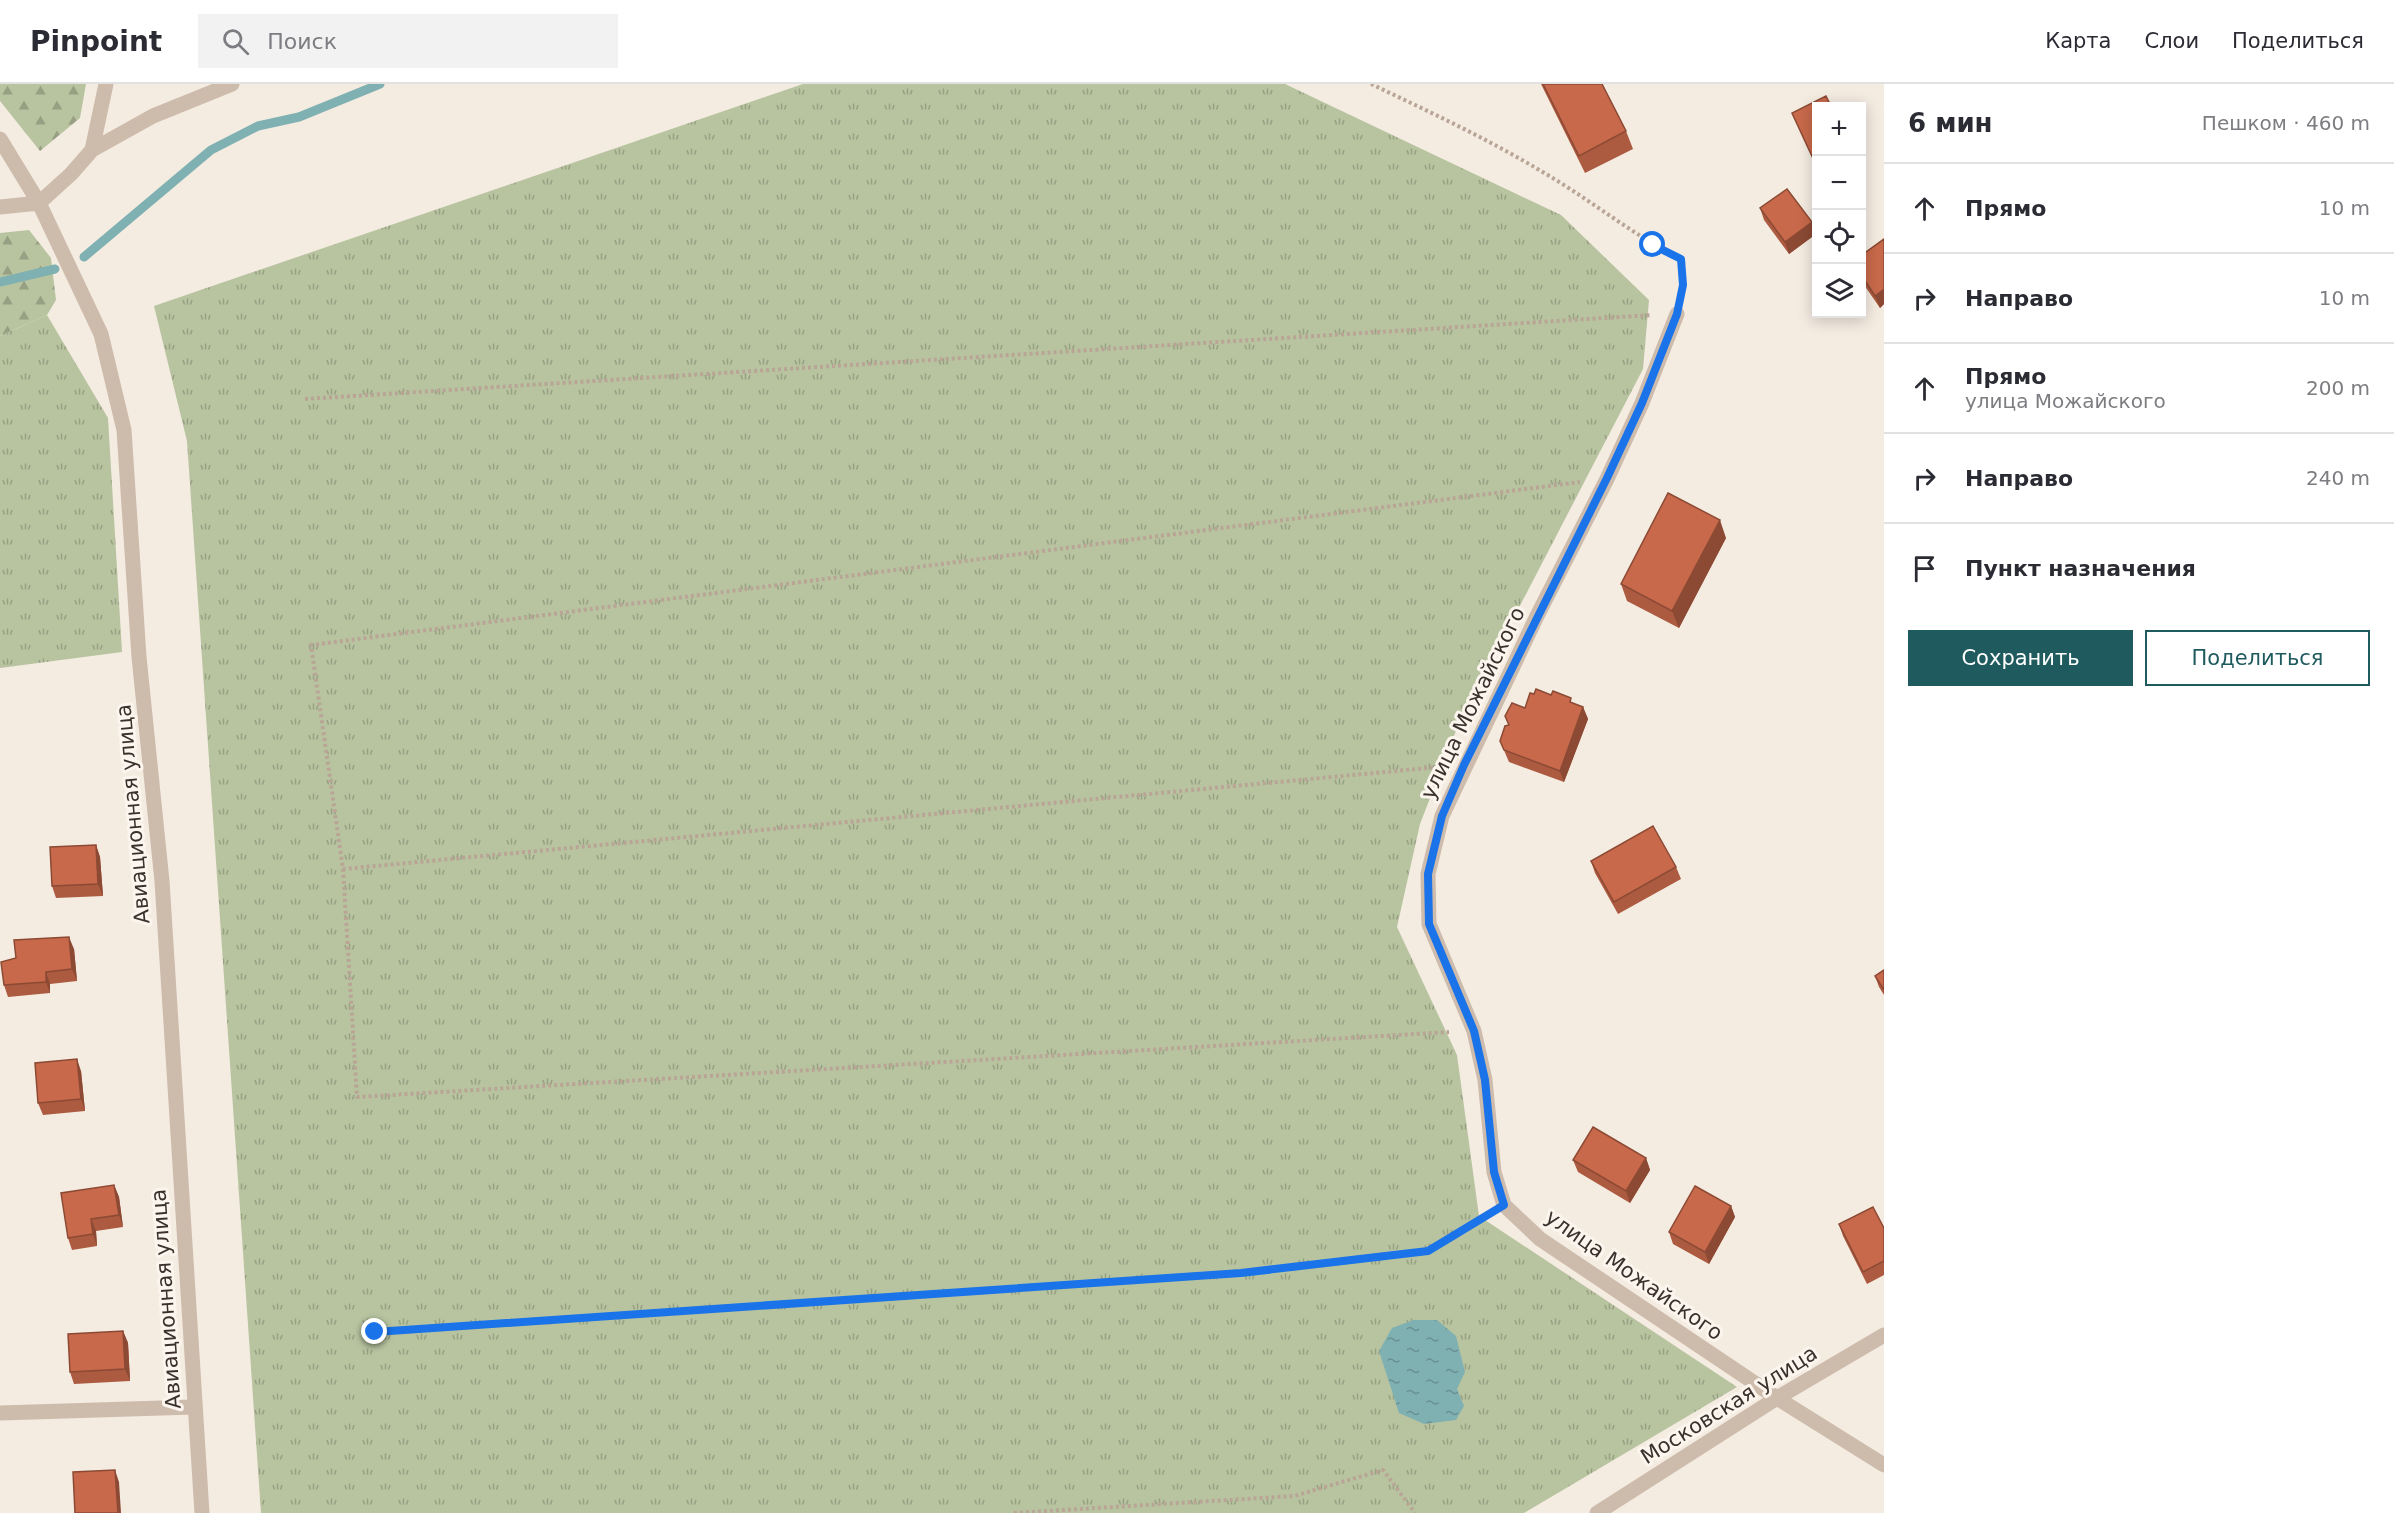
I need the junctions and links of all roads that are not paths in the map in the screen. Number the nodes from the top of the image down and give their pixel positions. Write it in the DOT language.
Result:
graph roads {
  1 [pos="106,84"];
  2 [pos="232,84"];
  3 [pos="0,139"];
  4 [pos="92,150"];
  5 [pos="39,203"];
  6 [pos="0,207"];
  7 [pos="1677,314"];
  8 [pos="1884,1335"];
  9 [pos="1777,1398"];
  10 [pos="194,1407"];
  11 [pos="0,1413"];
  12 [pos="1884,1465"];
  13 [pos="202,1513"];
  14 [pos="1597,1513"];
  1 -- 4 [label="street"];
  2 -- 4 [label="street"];
  3 -- 5 [label="street, Авиационная улица"];
  4 -- 5 [label="street"];
  5 -- 6 [label="street"];
  5 -- 10 [label="street, Авиационная улица"];
  7 -- 9 [label="street, улица Можайского"];
  8 -- 9 [label="street, Московская улица"];
  9 -- 12 [label="street, улица Можайского"];
  9 -- 14 [label="street, Московская улица"];
  10 -- 11 [label="street"];
  10 -- 13 [label="street, Авиационная улица"];
}
